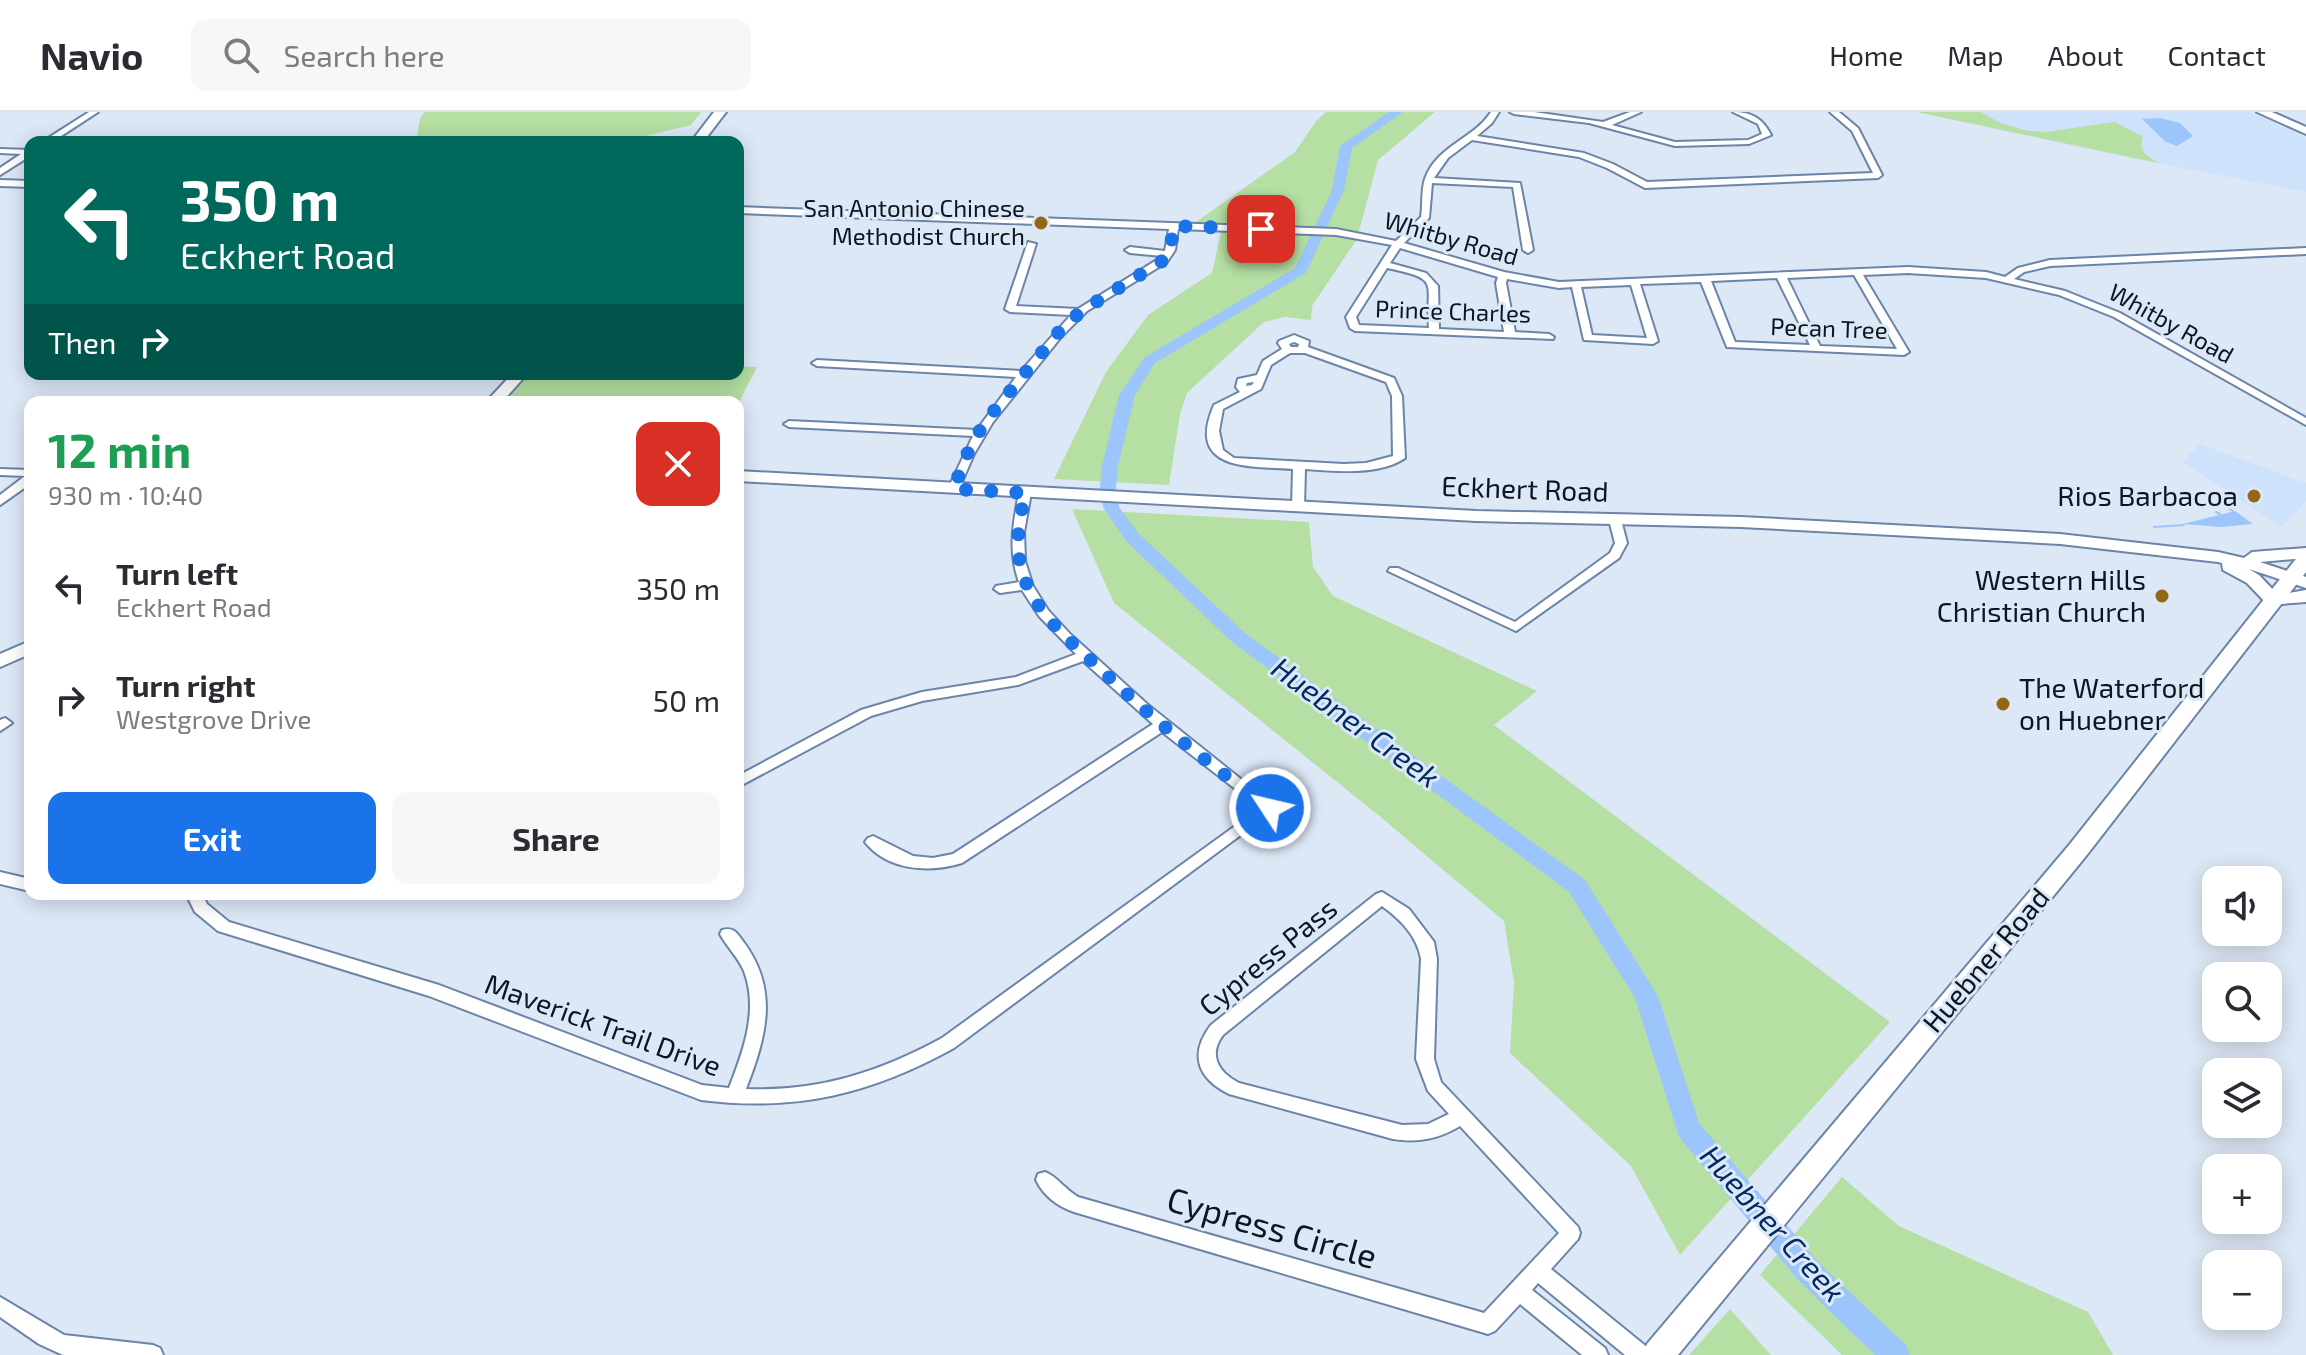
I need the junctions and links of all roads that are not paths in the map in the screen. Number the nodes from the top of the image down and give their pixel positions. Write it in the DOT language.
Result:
graph roads {
  1 [pos="94,112"];
  2 [pos="720,112"];
  3 [pos="1495,112"];
  4 [pos="1514,112"];
  5 [pos="1637,112"];
  6 [pos="1737,112"];
  7 [pos="1834,112"];
  8 [pos="2263,112"];
  9 [pos="1605,124"];
  10 [pos="2306,131"];
  11 [pos="56,136"];
  12 [pos="702,136"];
  13 [pos="1468,137"];
  14 [pos="0,151"];
  15 [pos="24,152"];
  16 [pos="24,156"];
  17 [pos="0,172"];
  18 [pos="1429,180"];
  19 [pos="0,183"];
  20 [pos="24,184"];
  21 [pos="744,210"];
  22 [pos="1174,226"];
  23 [pos="1401,243"];
  24 [pos="1031,244"];
  25 [pos="1130,250"];
  26 [pos="1528,250"];
  27 [pos="2306,251"];
  28 [pos="1168,254"];
  29 [pos="1383,264"];
  30 [pos="1857,272"];
  31 [pos="1503,276"];
  32 [pos="1781,276"];
  33 [pos="1705,279"];
  34 [pos="2008,279"];
  35 [pos="1635,282"];
  36 [pos="1576,285"];
  37 [pos="1081,312"];
  38 [pos="1434,332"];
  39 [pos="1510,335"];
  40 [pos="1549,337"];
  41 [pos="1817,349"];
  42 [pos="817,363"];
  43 [pos="1024,374"];
  44 [pos="514,380"];
  45 [pos="500,396"];
  46 [pos="2306,422"];
  47 [pos="789,424"];
  48 [pos="978,433"];
  49 [pos="1299,464"];
  50 [pos="0,472"];
  51 [pos="24,474"];
  52 [pos="744,476"];
  53 [pos="24,480"];
  54 [pos="954,489"];
  55 [pos="1025,493"];
  56 [pos="0,501"];
  57 [pos="1298,507"];
  58 [pos="1615,520"];
  59 [pos="2204,555"];
  60 [pos="2306,556"];
  61 [pos="1394,571"];
  62 [pos="2299,580"];
  63 [pos="1027,585"];
  64 [pos="1000,589"];
  65 [pos="2306,596"];
  66 [pos="2274,601"];
  67 [pos="24,650"];
  68 [pos="1085,655"];
  69 [pos="0,661"];
  70 [pos="1161,726"];
  71 [pos="744,779"];
  72 [pos="873,842"];
  73 [pos="0,878"];
  74 [pos="24,884"];
  75 [pos="198,900"];
  76 [pos="728,934"];
  77 [pos="734,1097"];
  78 [pos="1460,1117"];
  79 [pos="1045,1180"];
  80 [pos="1537,1270"];
  81 [pos="1519,1291"];
  82 [pos="0,1306"];
  83 [pos="57,1350"];
  84 [pos="153,1355"];
  85 [pos="1598,1355"];
  86 [pos="1641,1355"];
  87 [pos="1658,1355"];
  1 -- 11 [label="street"];
  2 -- 12 [label="main road"];
  3 -- 13 [label="street"];
  4 -- 9 [label="street"];
  5 -- 9 [label="street"];
  6 -- 9 [label="street"];
  7 -- 13 [label="street"];
  8 -- 10 [label="main road"];
  13 -- 18 [label="street"];
  14 -- 15 [label="street"];
  16 -- 17 [label="street"];
  18 -- 23 [label="street"];
  18 -- 26 [label="street"];
  19 -- 20 [label="street"];
  21 -- 22 [label="street, Whitby Road"];
  22 -- 23 [label="street, Whitby Road"];
  22 -- 28 [label="street"];
  23 -- 29 [label="street"];
  23 -- 31 [label="street, Whitby Road"];
  24 -- 37 [label="street"];
  25 -- 28 [label="street"];
  27 -- 34 [label="street, Whitby Road"];
  28 -- 37 [label="street"];
  29 -- 38 [label="street"];
  29 -- 38 [label="street, Prince Charles"];
  30 -- 32 [label="street, Whitby Road"];
  30 -- 34 [label="street, Whitby Road"];
  30 -- 41 [label="street, Pecan Tree"];
  31 -- 36 [label="street, Whitby Road"];
  31 -- 39 [label="street"];
  32 -- 33 [label="street, Whitby Road"];
  32 -- 41 [label="street"];
  33 -- 35 [label="street, Whitby Road"];
  33 -- 41 [label="street, Pecan Tree"];
  34 -- 46 [label="street, Whitby Road"];
  35 -- 36 [label="street, Whitby Road"];
  35 -- 36 [label="street"];
  37 -- 43 [label="street"];
  38 -- 39 [label="street, Prince Charles"];
  39 -- 40 [label="street, Prince Charles"];
  42 -- 43 [label="street"];
  43 -- 48 [label="street"];
  44 -- 45 [label="main road"];
  47 -- 48 [label="street"];
  48 -- 54 [label="street"];
  49 -- 49 [label="street"];
  49 -- 57 [label="street"];
  50 -- 51 [label="street"];
  52 -- 54 [label="main road, Eckhert Road"];
  53 -- 56 [label="street"];
  54 -- 55 [label="main road, Eckhert Road"];
  55 -- 57 [label="main road, Eckhert Road"];
  55 -- 63 [label="street"];
  57 -- 58 [label="main road, Eckhert Road"];
  58 -- 59 [label="main road, Eckhert Road"];
  58 -- 61 [label="street"];
  59 -- 60 [label="main road"];
  59 -- 62 [label="main road, Eckhert Road"];
  59 -- 66 [label="main road"];
  60 -- 62 [label="main road, Huebner Road"];
  62 -- 66 [label="main road, Huebner Road"];
  63 -- 64 [label="street"];
  63 -- 68 [label="street"];
  65 -- 66 [label="main road"];
  66 -- 87 [label="main road, Huebner Road"];
  67 -- 69 [label="main road"];
  68 -- 70 [label="street"];
  68 -- 71 [label="street"];
  70 -- 72 [label="street"];
  70 -- 77 [label="street, Maverick Trail Drive"];
  73 -- 74 [label="street"];
  75 -- 77 [label="street, Maverick Trail Drive"];
  76 -- 77 [label="street"];
  78 -- 78 [label="street, Cypress Pass"];
  78 -- 80 [label="street"];
  79 -- 81 [label="street, Cypress Circle"];
  80 -- 81 [label="street"];
  80 -- 86 [label="street"];
  81 -- 85 [label="street"];
  82 -- 83 [label="street"];
  83 -- 84 [label="street"];
}
